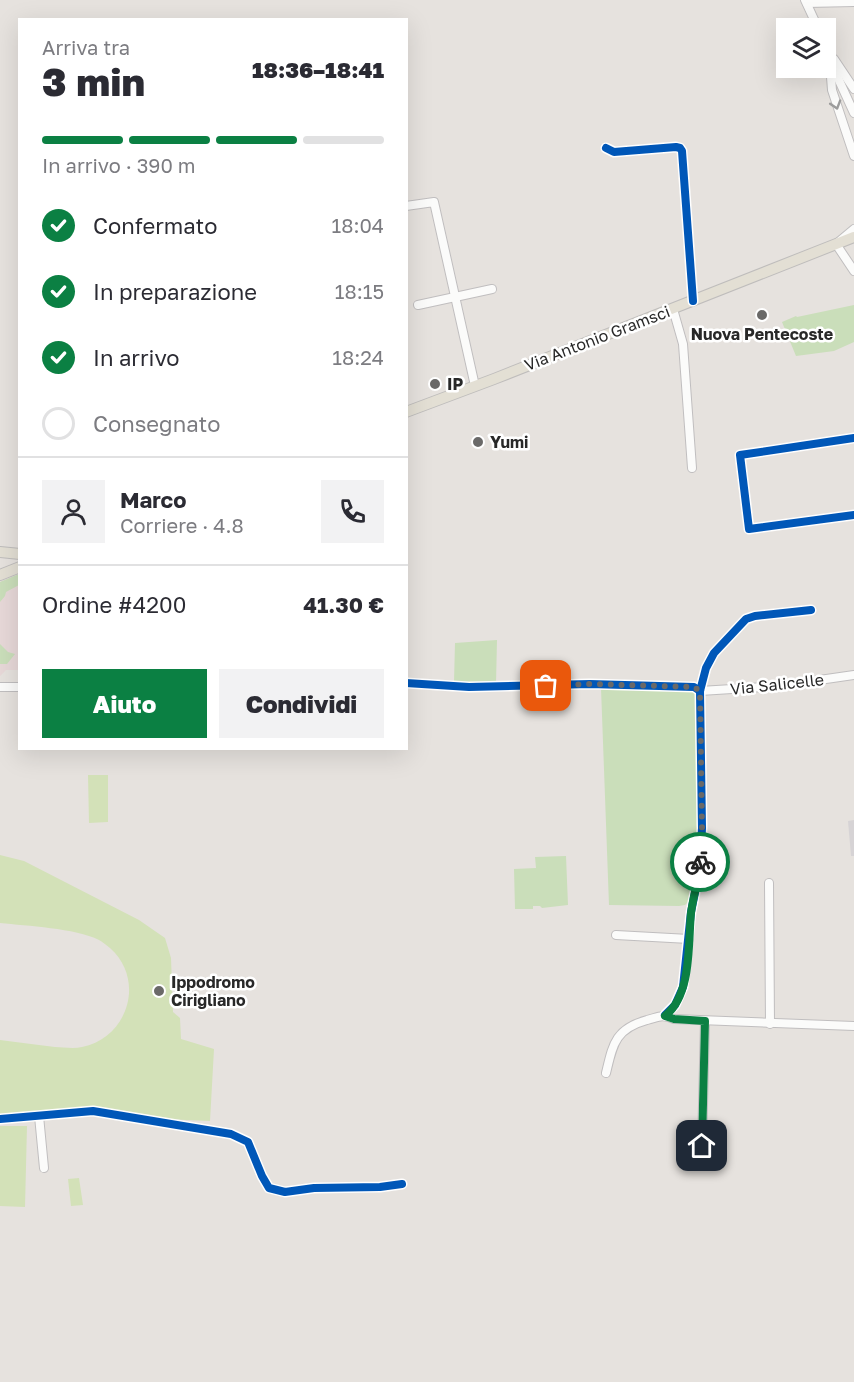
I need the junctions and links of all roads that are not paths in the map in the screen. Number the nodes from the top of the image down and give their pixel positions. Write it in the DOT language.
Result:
graph roads {
  1 [pos="806,2"];
  2 [pos="854,2"];
  3 [pos="813,18"];
  4 [pos="836,61"];
  5 [pos="836,73"];
  6 [pos="831,78"];
  7 [pos="854,89"];
  8 [pos="854,113"];
  9 [pos="606,148"];
  10 [pos="854,156"];
  11 [pos="408,207"];
  12 [pos="854,230"];
  13 [pos="854,238"];
  14 [pos="836,244"];
  15 [pos="854,271"];
  16 [pos="492,289"];
  17 [pos="455,297"];
  18 [pos="693,301"];
  19 [pos="418,305"];
  20 [pos="673,309"];
  21 [pos="475,386"];
  22 [pos="408,411"];
  23 [pos="854,438"];
  24 [pos="692,468"];
  25 [pos="854,515"];
  26 [pos="1,552"];
  27 [pos="18,554"];
  28 [pos="18,568"];
  29 [pos="0,574"];
  30 [pos="811,610"];
  31 [pos="854,675"];
  32 [pos="408,683"];
  33 [pos="0,687"];
  34 [pos="18,687"];
  35 [pos="700,691"];
  36 [pos="769,883"];
  37 [pos="616,935"];
  38 [pos="689,939"];
  39 [pos="665,1016"];
  40 [pos="705,1021"];
  41 [pos="770,1024"];
  42 [pos="854,1026"];
  43 [pos="606,1073"];
  44 [pos="39,1116"];
  45 [pos="0,1119"];
  46 [pos="702,1146"];
  47 [pos="44,1168"];
  48 [pos="402,1184"];
  1 -- 2 [label="street"];
  1 -- 3 [label="street"];
  4 -- 7 [label="street"];
  5 -- 8 [label="street"];
  6 -- 10 [label="street, one-way"];
  9 -- 18 [label="street"];
  11 -- 17 [label="street"];
  12 -- 14 [label="street"];
  13 -- 14 [label="main road, Via Antonio Gramsci"];
  14 -- 15 [label="street"];
  14 -- 18 [label="main road, Via Antonio Gramsci"];
  16 -- 17 [label="street"];
  17 -- 19 [label="street"];
  17 -- 21 [label="street"];
  18 -- 20 [label="main road, Via Antonio Gramsci"];
  20 -- 21 [label="main road, Via Antonio Gramsci"];
  20 -- 24 [label="street"];
  21 -- 22 [label="main road, Via Antonio Gramsci"];
  23 -- 25 [label="street"];
  26 -- 27 [label="main road"];
  28 -- 29 [label="main road"];
  30 -- 35 [label="street"];
  31 -- 35 [label="street, Via Salicelle"];
  32 -- 35 [label="street, Via Salicelle"];
  33 -- 34 [label="street"];
  35 -- 38 [label="street"];
  36 -- 41 [label="street"];
  37 -- 38 [label="street"];
  38 -- 39 [label="street"];
  39 -- 40 [label="street"];
  39 -- 43 [label="street"];
  40 -- 41 [label="street"];
  40 -- 46 [label="street"];
  41 -- 42 [label="street"];
  44 -- 45 [label="street"];
  44 -- 47 [label="street"];
  44 -- 48 [label="street"];
}
